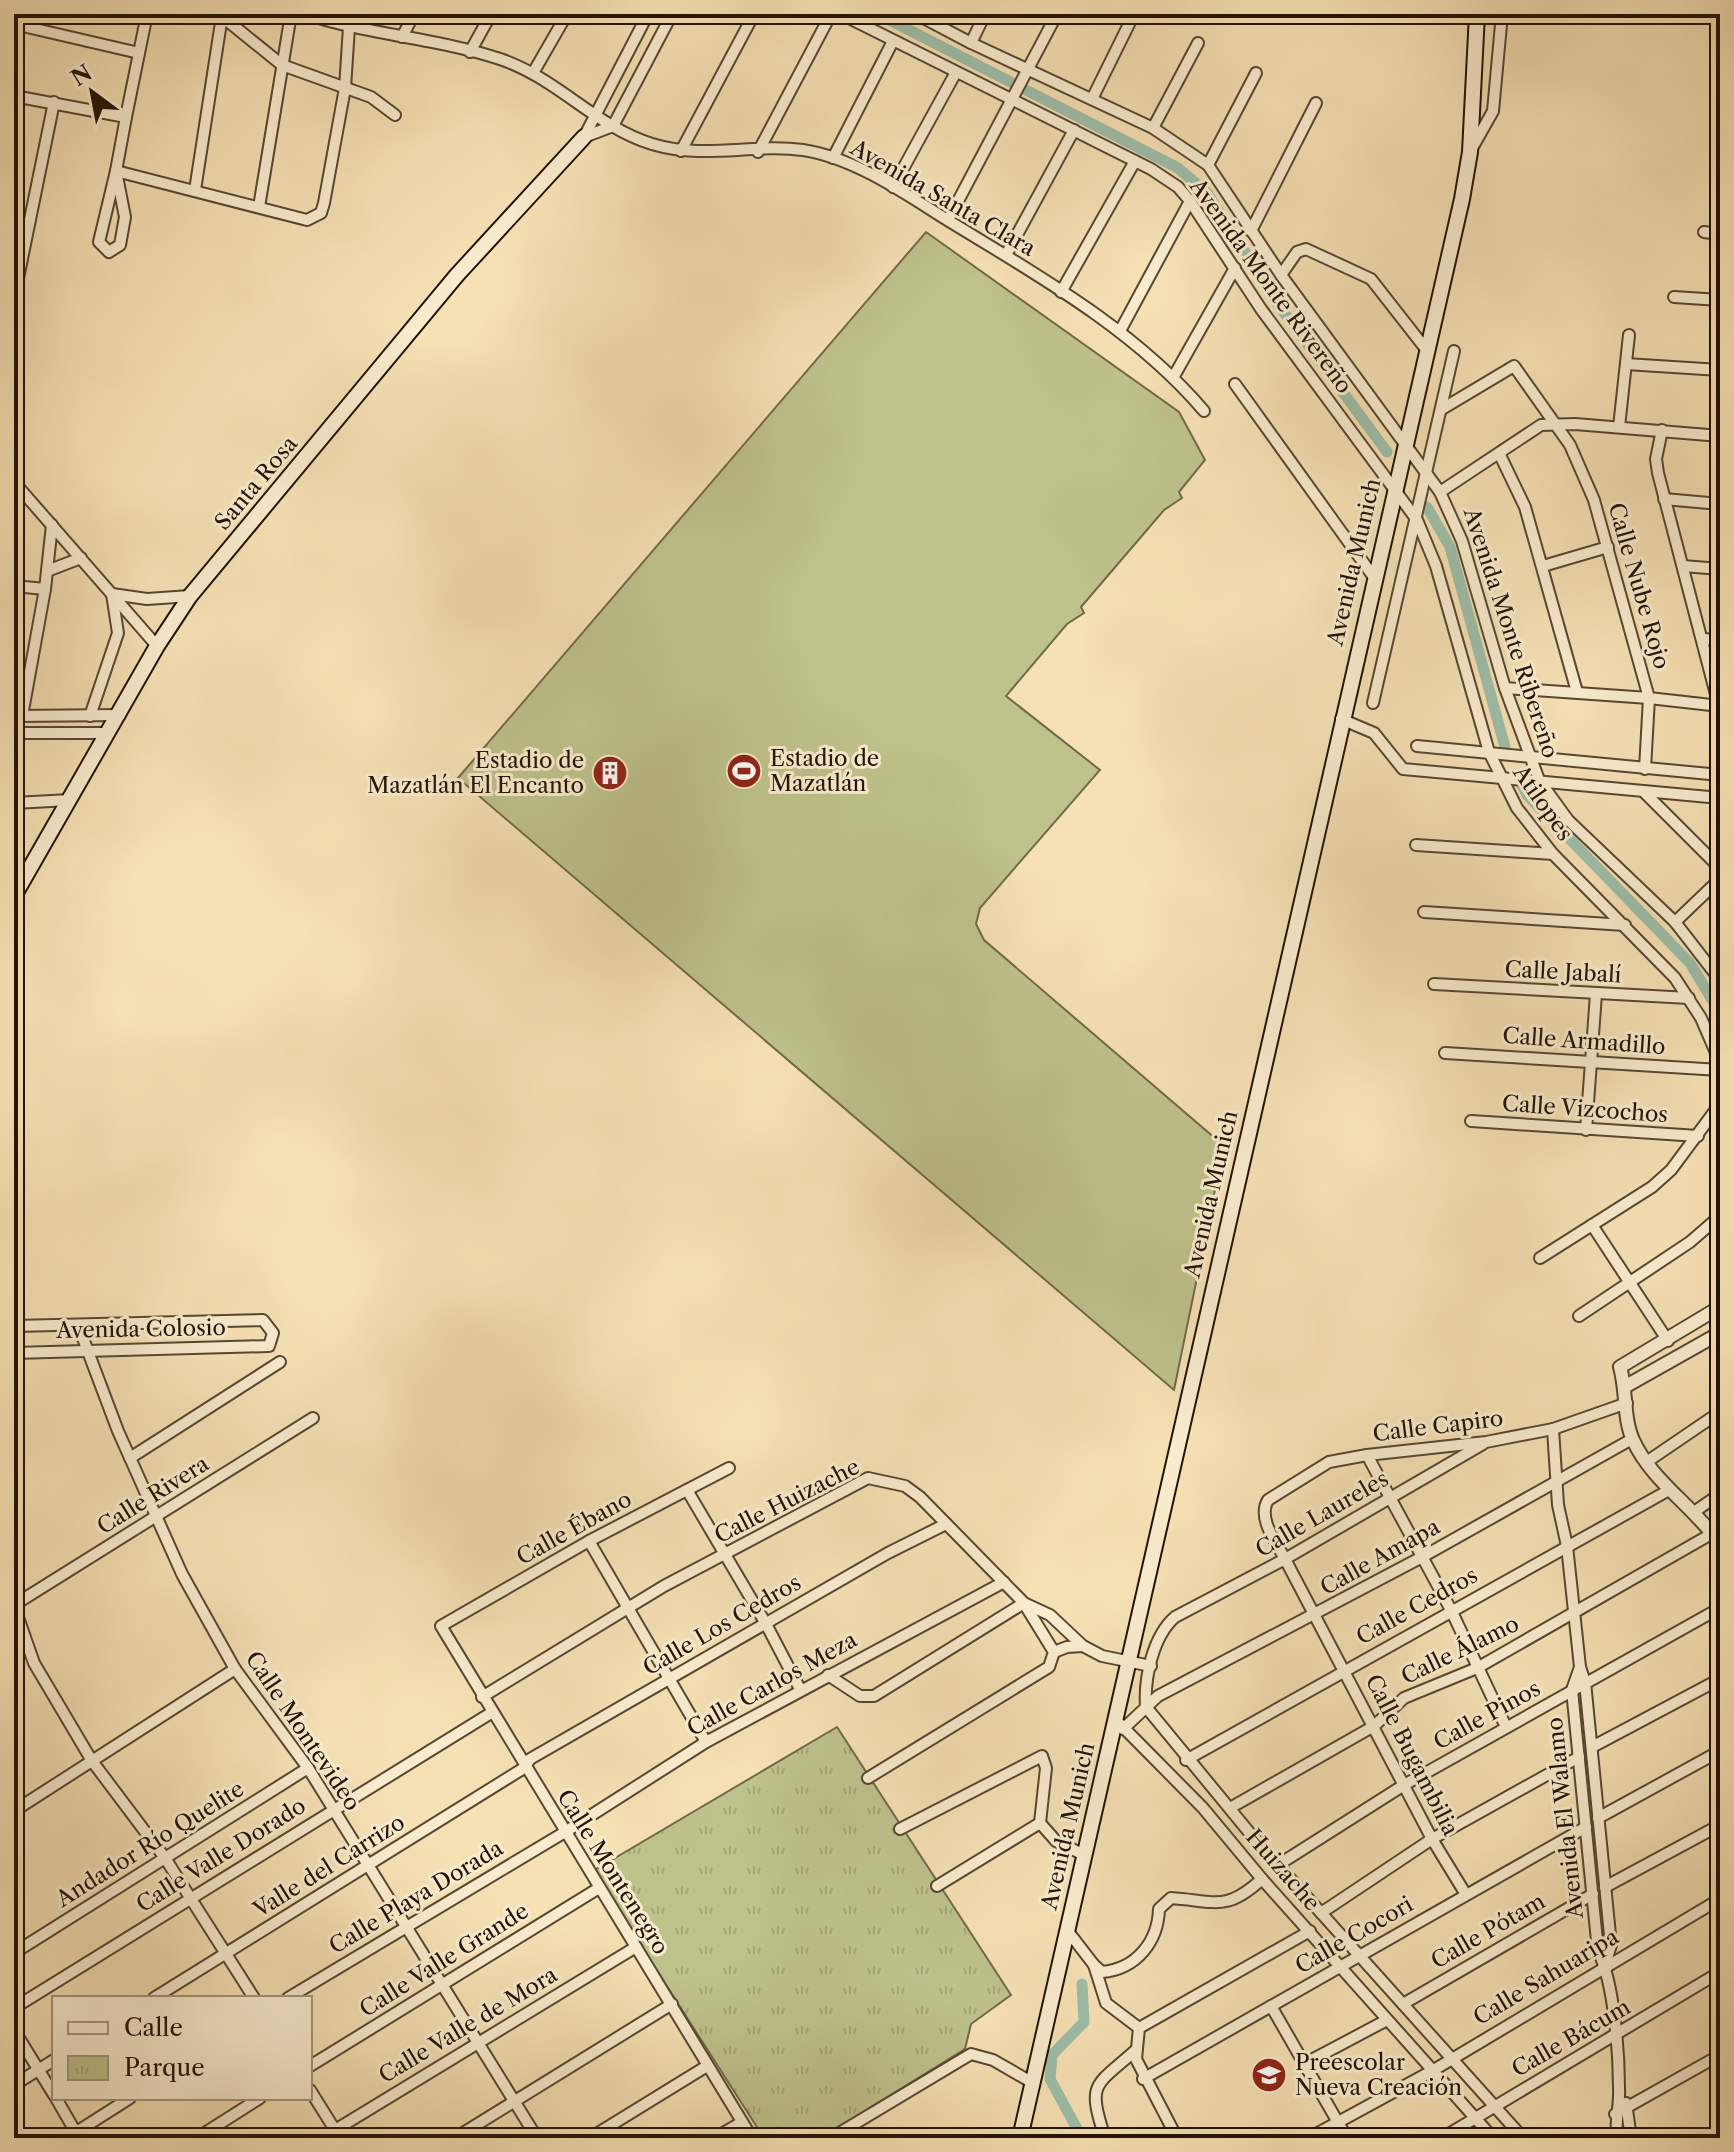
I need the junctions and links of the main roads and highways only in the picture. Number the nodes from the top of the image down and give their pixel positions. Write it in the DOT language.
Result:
graph roads {
  1 [pos="1477,14"];
  2 [pos="584,137"];
  3 [pos="14,896"];
  4 [pos="1020,2138"];
  1 -- 4 [label="main road, Avenida Munich"];
  2 -- 3 [label="main road, Santa Rosa"];
}
